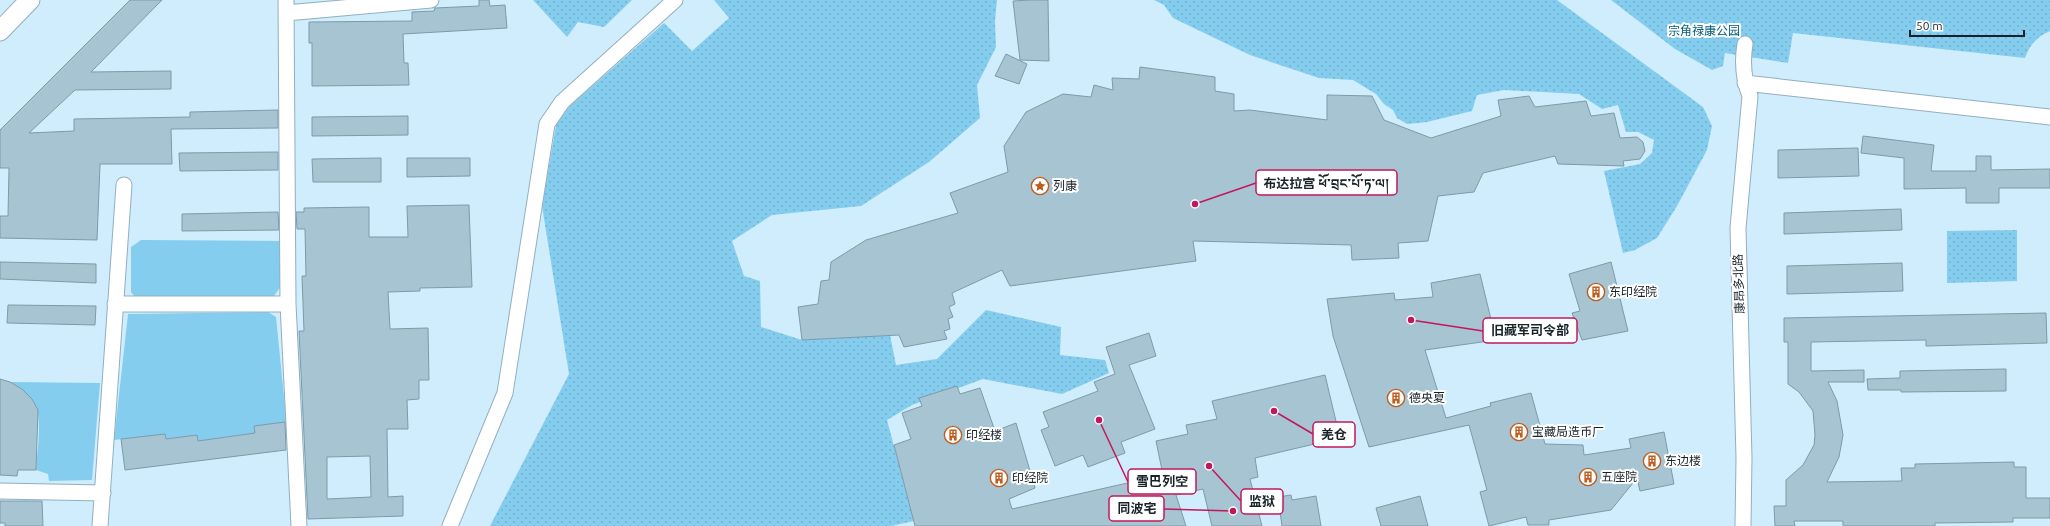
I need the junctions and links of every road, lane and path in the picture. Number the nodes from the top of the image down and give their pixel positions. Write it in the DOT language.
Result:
graph roads {
  1 [pos="30,0"];
  2 [pos="431,0"];
  3 [pos="675,0"];
  4 [pos="286,7"];
  5 [pos="0,31"];
  6 [pos="1745,44"];
  7 [pos="1745,83"];
  8 [pos="2050,117"];
  9 [pos="124,185"];
  10 [pos="116,304"];
  11 [pos="288,304"];
  12 [pos="0,491"];
  13 [pos="103,493"];
  14 [pos="100,526"];
  15 [pos="298,526"];
  16 [pos="450,526"];
  17 [pos="1743,526"];
  1 -- 5 [label="main road"];
  2 -- 4 [label="street"];
  3 -- 16 [label="street"];
  4 -- 11 [label="street"];
  6 -- 7 [label="street, 康昂多北路"];
  7 -- 8 [label="street"];
  7 -- 17 [label="street, 康昂多北路"];
  9 -- 10 [label="street"];
  10 -- 11 [label="street"];
  10 -- 13 [label="street"];
  11 -- 15 [label="street"];
  12 -- 13 [label="street"];
  13 -- 14 [label="street"];
}
